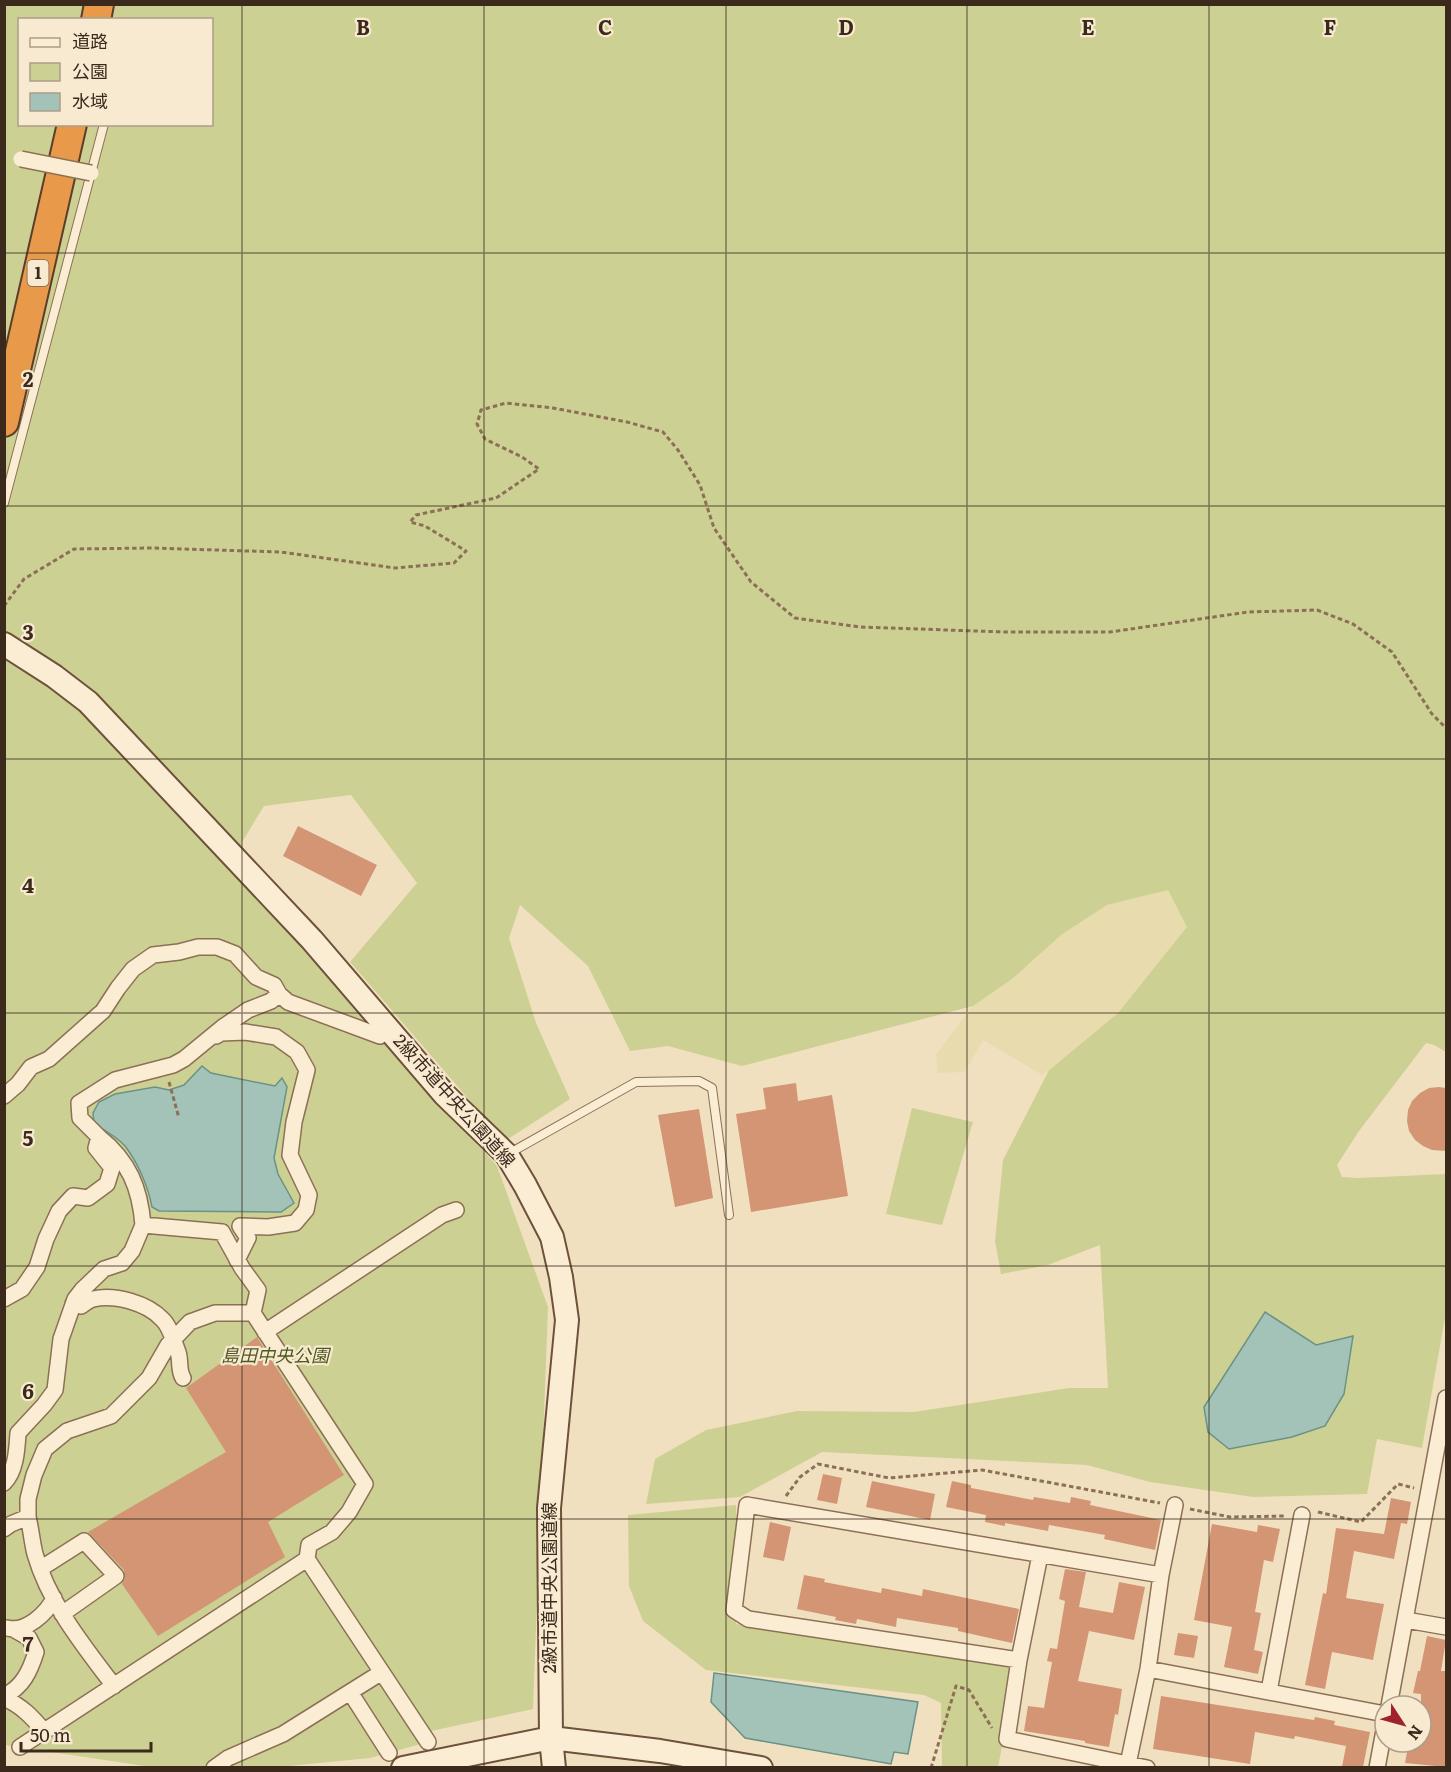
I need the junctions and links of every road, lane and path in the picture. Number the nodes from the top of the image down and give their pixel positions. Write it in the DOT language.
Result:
graph roads {
  1 [pos="72,126"];
  2 [pos="103,126"];
  3 [pos="21,159"];
  4 [pos="91,173"];
  5 [pos="4,422"];
  6 [pos="4,503"];
  7 [pos="4,606"];
  8 [pos="4,644"];
  9 [pos="1446,728"];
  10 [pos="279,994"];
  11 [pos="380,1036"];
  12 [pos="205,1042"];
  13 [pos="167,1074"];
  14 [pos="4,1096"];
  15 [pos="179,1118"];
  16 [pos="99,1137"];
  17 [pos="507,1155"];
  18 [pos="456,1210"];
  19 [pos="729,1215"];
  20 [pos="143,1225"];
  21 [pos="240,1226"];
  22 [pos="222,1232"];
  23 [pos="237,1260"];
  24 [pos="4,1299"];
  25 [pos="73,1304"];
  26 [pos="253,1313"];
  27 [pos="265,1332"];
  28 [pos="173,1340"];
  29 [pos="183,1378"];
  30 [pos="1446,1398"];
  31 [pos="4,1483"];
  32 [pos="1428,1491"];
  33 [pos="1175,1505"];
  34 [pos="776,1509"];
  35 [pos="1302,1515"];
  36 [pos="28,1517"];
  37 [pos="4,1529"];
  38 [pos="1040,1555"];
  39 [pos="307,1559"];
  40 [pos="40,1569"];
  41 [pos="1161,1575"];
  42 [pos="54,1598"];
  43 [pos="62,1614"];
  44 [pos="1406,1620"];
  45 [pos="1446,1627"];
  46 [pos="9,1628"];
  47 [pos="1019,1660"];
  48 [pos="1148,1669"];
  49 [pos="382,1672"];
  50 [pos="114,1686"];
  51 [pos="1269,1691"];
  52 [pos="350,1692"];
  53 [pos="1391,1694"];
  54 [pos="4,1697"];
  55 [pos="1373,1712"];
  56 [pos="44,1731"];
  57 [pos="551,1738"];
  58 [pos="1007,1739"];
  59 [pos="428,1742"];
  60 [pos="20,1747"];
  61 [pos="396,1760"];
  62 [pos="1128,1764"];
  63 [pos="214,1767"];
  64 [pos="554,1767"];
  65 [pos="761,1767"];
  66 [pos="931,1767"];
  67 [pos="1147,1767"];
  1 -- 5 [label="highway, 1"];
  2 -- 4 [label="lane"];
  3 -- 4 [label="street, bridge"];
  4 -- 6 [label="lane"];
  7 -- 9 [label="path"];
  8 -- 17 [label="street, 2級市道中央公園道線"];
  10 -- 11 [label="street"];
  10 -- 12 [label="street"];
  10 -- 14 [label="street"];
  12 -- 16 [label="street"];
  12 -- 21 [label="street"];
  13 -- 15 [label="path"];
  16 -- 20 [label="street"];
  16 -- 24 [label="street"];
  17 -- 19 [label="lane"];
  17 -- 57 [label="street, 2級市道中央公園道線"];
  18 -- 27 [label="street"];
  20 -- 22 [label="street"];
  20 -- 25 [label="street"];
  21 -- 22 [label="street"];
  21 -- 23 [label="street"];
  22 -- 23 [label="street"];
  23 -- 26 [label="street"];
  25 -- 28 [label="street"];
  25 -- 31 [label="street"];
  26 -- 27 [label="street"];
  26 -- 28 [label="street"];
  27 -- 39 [label="street"];
  28 -- 29 [label="street"];
  28 -- 36 [label="street"];
  30 -- 32 [label="street"];
  32 -- 35 [label="path"];
  32 -- 44 [label="street"];
  33 -- 34 [label="path"];
  33 -- 35 [label="path"];
  33 -- 41 [label="street"];
  34 -- 38 [label="street"];
  34 -- 47 [label="street"];
  35 -- 51 [label="street"];
  36 -- 37 [label="street"];
  36 -- 40 [label="street"];
  38 -- 41 [label="street"];
  38 -- 47 [label="street"];
  39 -- 49 [label="street"];
  39 -- 50 [label="street"];
  40 -- 42 [label="street"];
  40 -- 43 [label="street"];
  41 -- 48 [label="street"];
  42 -- 43 [label="street"];
  42 -- 46 [label="street"];
  43 -- 50 [label="street"];
  44 -- 45 [label="street"];
  44 -- 53 [label="street"];
  46 -- 54 [label="street"];
  47 -- 58 [label="street"];
  48 -- 51 [label="street"];
  48 -- 62 [label="street"];
  49 -- 52 [label="street"];
  49 -- 59 [label="street"];
  50 -- 56 [label="street"];
  51 -- 55 [label="street"];
  52 -- 61 [label="street"];
  52 -- 63 [label="street"];
  54 -- 56 [label="street"];
  56 -- 60 [label="street"];
  57 -- 61 [label="street"];
  57 -- 64 [label="street, 2級市道中央公園道線"];
  57 -- 65 [label="street"];
  58 -- 62 [label="street"];
  58 -- 66 [label="path"];
  62 -- 67 [label="street"];
}
